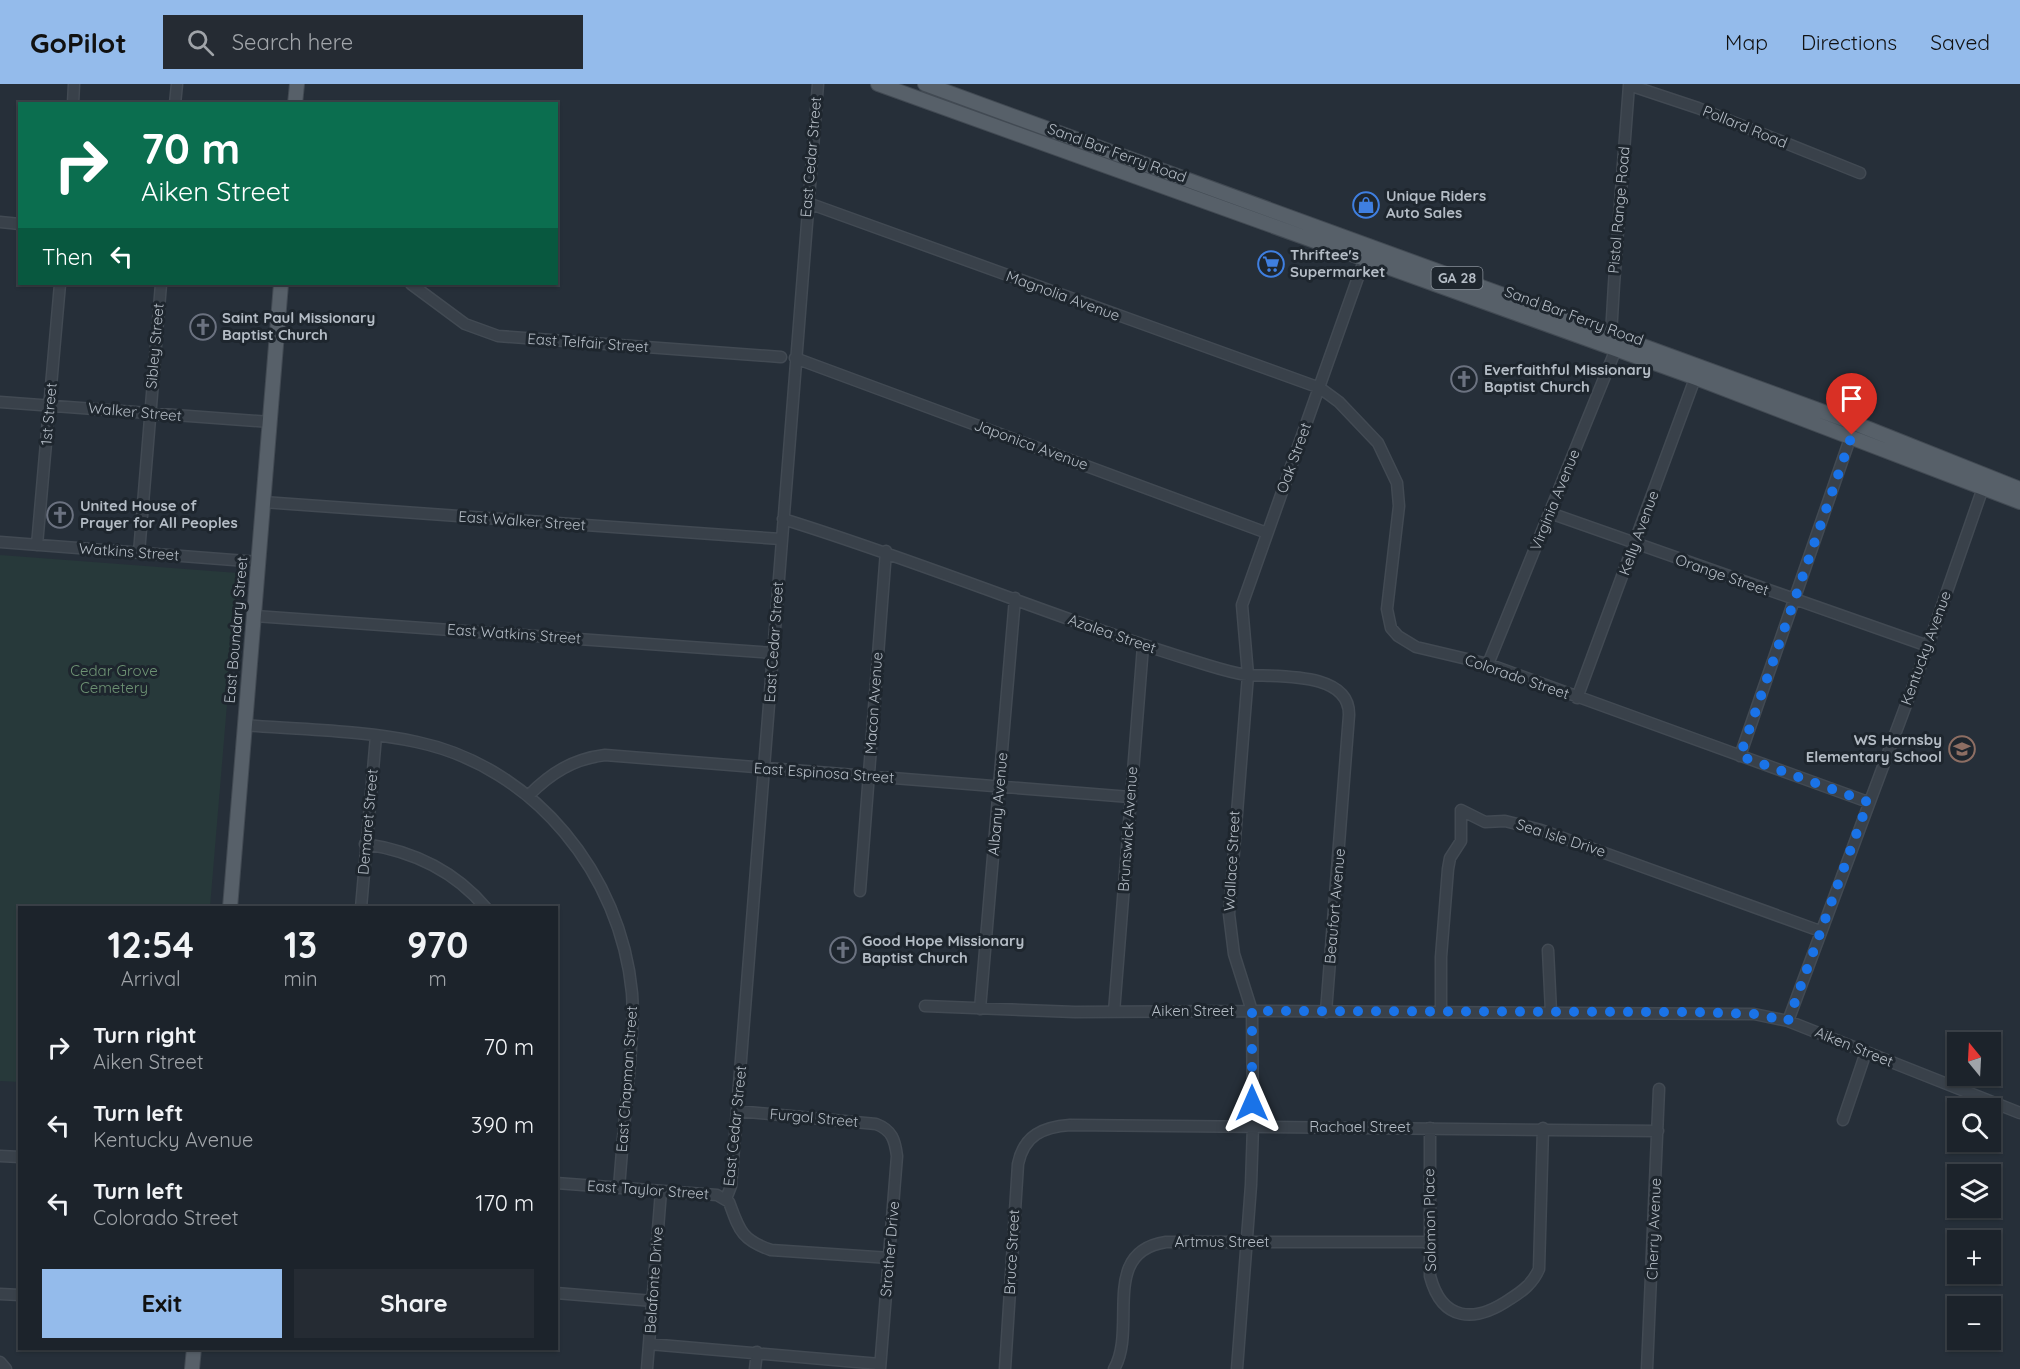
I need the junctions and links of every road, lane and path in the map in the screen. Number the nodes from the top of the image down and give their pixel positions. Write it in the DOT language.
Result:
graph roads {
  1 [pos="74,84"];
  2 [pos="177,84"];
  3 [pos="297,84"];
  4 [pos="818,84"];
  5 [pos="878,84"];
  6 [pos="925,84"];
  7 [pos="1629,85"];
  8 [pos="73,102"];
  9 [pos="175,102"];
  10 [pos="295,102"];
  11 [pos="1860,173"];
  12 [pos="808,203"];
  13 [pos="0,222"];
  14 [pos="18,224"];
  15 [pos="1367,252"];
  16 [pos="60,285"];
  17 [pos="161,285"];
  18 [pos="281,285"];
  19 [pos="412,285"];
  20 [pos="1611,335"];
  21 [pos="1616,349"];
  22 [pos="781,357"];
  23 [pos="795,358"];
  24 [pos="1697,372"];
  25 [pos="1320,388"];
  26 [pos="0,402"];
  27 [pos="50,405"];
  28 [pos="150,414"];
  29 [pos="270,422"];
  30 [pos="1853,429"];
  31 [pos="1985,482"];
  32 [pos="2020,489"];
  33 [pos="263,502"];
  34 [pos="2020,502"];
  35 [pos="1550,513"];
  36 [pos="783,519"];
  37 [pos="1267,533"];
  38 [pos="781,539"];
  39 [pos="0,542"];
  40 [pos="1635,544"];
  41 [pos="37,545"];
  42 [pos="886,551"];
  43 [pos="139,553"];
  44 [pos="258,562"];
  45 [pos="1016,598"];
  46 [pos="1795,600"];
  47 [pos="255,615"];
  48 [pos="1143,646"];
  49 [pos="1928,646"];
  50 [pos="774,652"];
  51 [pos="1488,664"];
  52 [pos="1248,675"];
  53 [pos="1577,698"];
  54 [pos="245,725"];
  55 [pos="376,736"];
  56 [pos="1740,756"];
  57 [pos="765,768"];
  58 [pos="869,776"];
  59 [pos="999,787"];
  60 [pos="529,795"];
  61 [pos="1130,797"];
  62 [pos="1342,800"];
  63 [pos="1868,802"];
  64 [pos="365,844"];
  65 [pos="860,891"];
  66 [pos="230,906"];
  67 [pos="361,906"];
  68 [pos="484,906"];
  69 [pos="1820,931"];
  70 [pos="1548,950"];
  71 [pos="925,1006"];
  72 [pos="980,1009"];
  73 [pos="1252,1011"];
  74 [pos="1114,1012"];
  75 [pos="1326,1012"];
  76 [pos="1442,1012"];
  77 [pos="1551,1012"];
  78 [pos="1788,1021"];
  79 [pos="1866,1052"];
  80 [pos="1659,1089"];
  81 [pos="737,1111"];
  82 [pos="2020,1113"];
  83 [pos="1844,1120"];
  84 [pos="1253,1126"];
  85 [pos="1430,1128"];
  86 [pos="1543,1128"];
  87 [pos="889,1131"];
  88 [pos="1658,1131"];
  89 [pos="1030,1138"];
  90 [pos="0,1156"];
  91 [pos="18,1157"];
  92 [pos="558,1183"];
  93 [pos="619,1188"];
  94 [pos="661,1191"];
  95 [pos="726,1199"];
  96 [pos="1246,1241"];
  97 [pos="1429,1242"];
  98 [pos="890,1258"];
  99 [pos="558,1293"];
  100 [pos="0,1294"];
  101 [pos="18,1295"];
  102 [pos="653,1301"];
  103 [pos="649,1344"];
  104 [pos="194,1350"];
  105 [pos="757,1352"];
  106 [pos="0,1362"];
  107 [pos="880,1367"];
  108 [pos="6,1369"];
  109 [pos="192,1369"];
  110 [pos="647,1369"];
  111 [pos="755,1369"];
  112 [pos="1005,1369"];
  113 [pos="1114,1369"];
  114 [pos="1237,1369"];
  115 [pos="1647,1369"];
  1 -- 8 [label="street"];
  2 -- 9 [label="street"];
  3 -- 10 [label="main road"];
  4 -- 12 [label="street, East Cedar Street"];
  5 -- 15 [label="main road, Sand Bar Ferry Road / GA 28"];
  6 -- 15 [label="main road, Sand Bar Ferry Road / GA 28"];
  7 -- 11 [label="street, Pollard Road"];
  7 -- 20 [label="street, Pistol Range Road"];
  12 -- 23 [label="street, East Cedar Street"];
  12 -- 25 [label="street, Magnolia Avenue"];
  13 -- 14 [label="street"];
  15 -- 20 [label="main road, Sand Bar Ferry Road / GA 28"];
  15 -- 21 [label="main road, Sand Bar Ferry Road / GA 28"];
  15 -- 25 [label="street, Oak Street"];
  16 -- 27 [label="street, 1st Street"];
  17 -- 28 [label="street, Sibley Street"];
  18 -- 29 [label="main road, East Boundary Street"];
  19 -- 22 [label="street, East Telfair Street"];
  20 -- 21 [label="street"];
  20 -- 24 [label="main road, Sand Bar Ferry Road / GA 28"];
  21 -- 24 [label="main road, Sand Bar Ferry Road / GA 28"];
  21 -- 35 [label="street, Virginia Avenue"];
  23 -- 36 [label="street, East Cedar Street"];
  23 -- 37 [label="street, Japonica Avenue"];
  24 -- 30 [label="main road, Sand Bar Ferry Road / GA 28"];
  24 -- 40 [label="street, Kelly Avenue"];
  25 -- 37 [label="street, Oak Street"];
  25 -- 51 [label="street, Colorado Street"];
  26 -- 27 [label="street, Walker Street"];
  27 -- 28 [label="street, Walker Street"];
  27 -- 41 [label="street, 1st Street"];
  28 -- 29 [label="street, Walker Street"];
  28 -- 43 [label="street, Sibley Street"];
  29 -- 33 [label="main road, East Boundary Street"];
  30 -- 31 [label="main road, Sand Bar Ferry Road / GA 28"];
  30 -- 46 [label="street"];
  31 -- 32 [label="main road, Sand Bar Ferry Road / GA 28"];
  31 -- 34 [label="main road, Sand Bar Ferry Road / GA 28"];
  31 -- 49 [label="street, Kentucky Avenue"];
  33 -- 38 [label="street, East Walker Street"];
  33 -- 44 [label="main road, East Boundary Street"];
  35 -- 40 [label="street, Orange Street"];
  35 -- 51 [label="street, Virginia Avenue"];
  36 -- 38 [label="street, East Cedar Street"];
  36 -- 42 [label="street, Azalea Street"];
  37 -- 52 [label="street, Oak Street"];
  38 -- 50 [label="street, East Cedar Street"];
  39 -- 41 [label="street, Watkins Street"];
  40 -- 46 [label="street, Orange Street"];
  40 -- 53 [label="street, Kelly Avenue"];
  41 -- 43 [label="street, Watkins Street"];
  42 -- 45 [label="street, Azalea Street"];
  42 -- 58 [label="street, Macon Avenue"];
  43 -- 44 [label="street, Watkins Street"];
  44 -- 47 [label="main road, East Boundary Street"];
  45 -- 48 [label="street, Azalea Street"];
  45 -- 59 [label="street, Albany Avenue"];
  46 -- 49 [label="street, Orange Street"];
  46 -- 56 [label="street"];
  47 -- 50 [label="street, East Watkins Street"];
  47 -- 54 [label="main road, East Boundary Street"];
  48 -- 52 [label="street, Azalea Street"];
  48 -- 61 [label="street, Brunswick Avenue"];
  49 -- 63 [label="street, Kentucky Avenue"];
  50 -- 57 [label="street, East Cedar Street"];
  51 -- 53 [label="street, Colorado Street"];
  52 -- 62 [label="street, Azalea Street"];
  52 -- 73 [label="street, Wallace Street"];
  53 -- 56 [label="street, Colorado Street"];
  54 -- 55 [label="street, East Chapman Street"];
  54 -- 66 [label="main road, East Boundary Street"];
  55 -- 60 [label="street, East Chapman Street"];
  55 -- 64 [label="street, Demaret Street"];
  56 -- 63 [label="street, Colorado Street"];
  57 -- 58 [label="street, East Espinosa Street"];
  57 -- 60 [label="street, East Espinosa Street"];
  57 -- 81 [label="street, East Cedar Street"];
  58 -- 59 [label="street, East Espinosa Street"];
  58 -- 65 [label="street, Macon Avenue"];
  59 -- 61 [label="street, East Espinosa Street"];
  59 -- 72 [label="street, Albany Avenue"];
  60 -- 93 [label="street, East Chapman Street"];
  61 -- 74 [label="street, Brunswick Avenue"];
  62 -- 75 [label="street, Beaufort Avenue"];
  63 -- 69 [label="street, Kentucky Avenue"];
  64 -- 67 [label="street, Demaret Street"];
  64 -- 68 [label="street"];
  69 -- 76 [label="street, Sea Isle Drive"];
  69 -- 78 [label="street, Kentucky Avenue"];
  70 -- 77 [label="street"];
  71 -- 72 [label="street, Aiken Street"];
  72 -- 74 [label="street, Aiken Street"];
  73 -- 74 [label="street, Aiken Street"];
  73 -- 75 [label="street, Aiken Street"];
  73 -- 84 [label="street, Wallace Street"];
  75 -- 76 [label="street, Aiken Street"];
  76 -- 77 [label="street, Aiken Street"];
  77 -- 78 [label="street, Aiken Street"];
  78 -- 79 [label="street, Aiken Street"];
  79 -- 82 [label="street, Aiken Street"];
  79 -- 83 [label="street"];
  80 -- 88 [label="street, Cherry Avenue"];
  81 -- 87 [label="street, Furgol Street"];
  81 -- 95 [label="street, East Cedar Street"];
  84 -- 85 [label="street, Rachael Street"];
  84 -- 89 [label="street, Rachael Street"];
  84 -- 96 [label="street, Wallace Street"];
  85 -- 86 [label="street, Rachael Street"];
  85 -- 97 [label="street, Solomon Place"];
  86 -- 88 [label="street, Rachael Street"];
  86 -- 97 [label="street, Solomon Place"];
  87 -- 98 [label="street, Strother Drive"];
  88 -- 115 [label="street, Cherry Avenue"];
  89 -- 112 [label="street, Bruce Street"];
  90 -- 91 [label="street"];
  92 -- 93 [label="street, East Taylor Street"];
  93 -- 94 [label="street, East Taylor Street"];
  94 -- 95 [label="street, East Taylor Street"];
  94 -- 102 [label="street, Belafonte Drive"];
  95 -- 98 [label="street, East Taylor Street"];
  96 -- 97 [label="street, Artmus Street"];
  96 -- 113 [label="street, Artmus Street"];
  96 -- 114 [label="street, Wallace Street"];
  98 -- 107 [label="street, Strother Drive"];
  99 -- 102 [label="street"];
  100 -- 101 [label="street"];
  102 -- 103 [label="street, Belafonte Drive"];
  103 -- 105 [label="street"];
  103 -- 110 [label="street, Belafonte Drive"];
  104 -- 109 [label="main road"];
  105 -- 107 [label="street"];
  105 -- 111 [label="street"];
  106 -- 108 [label="street"];
}
